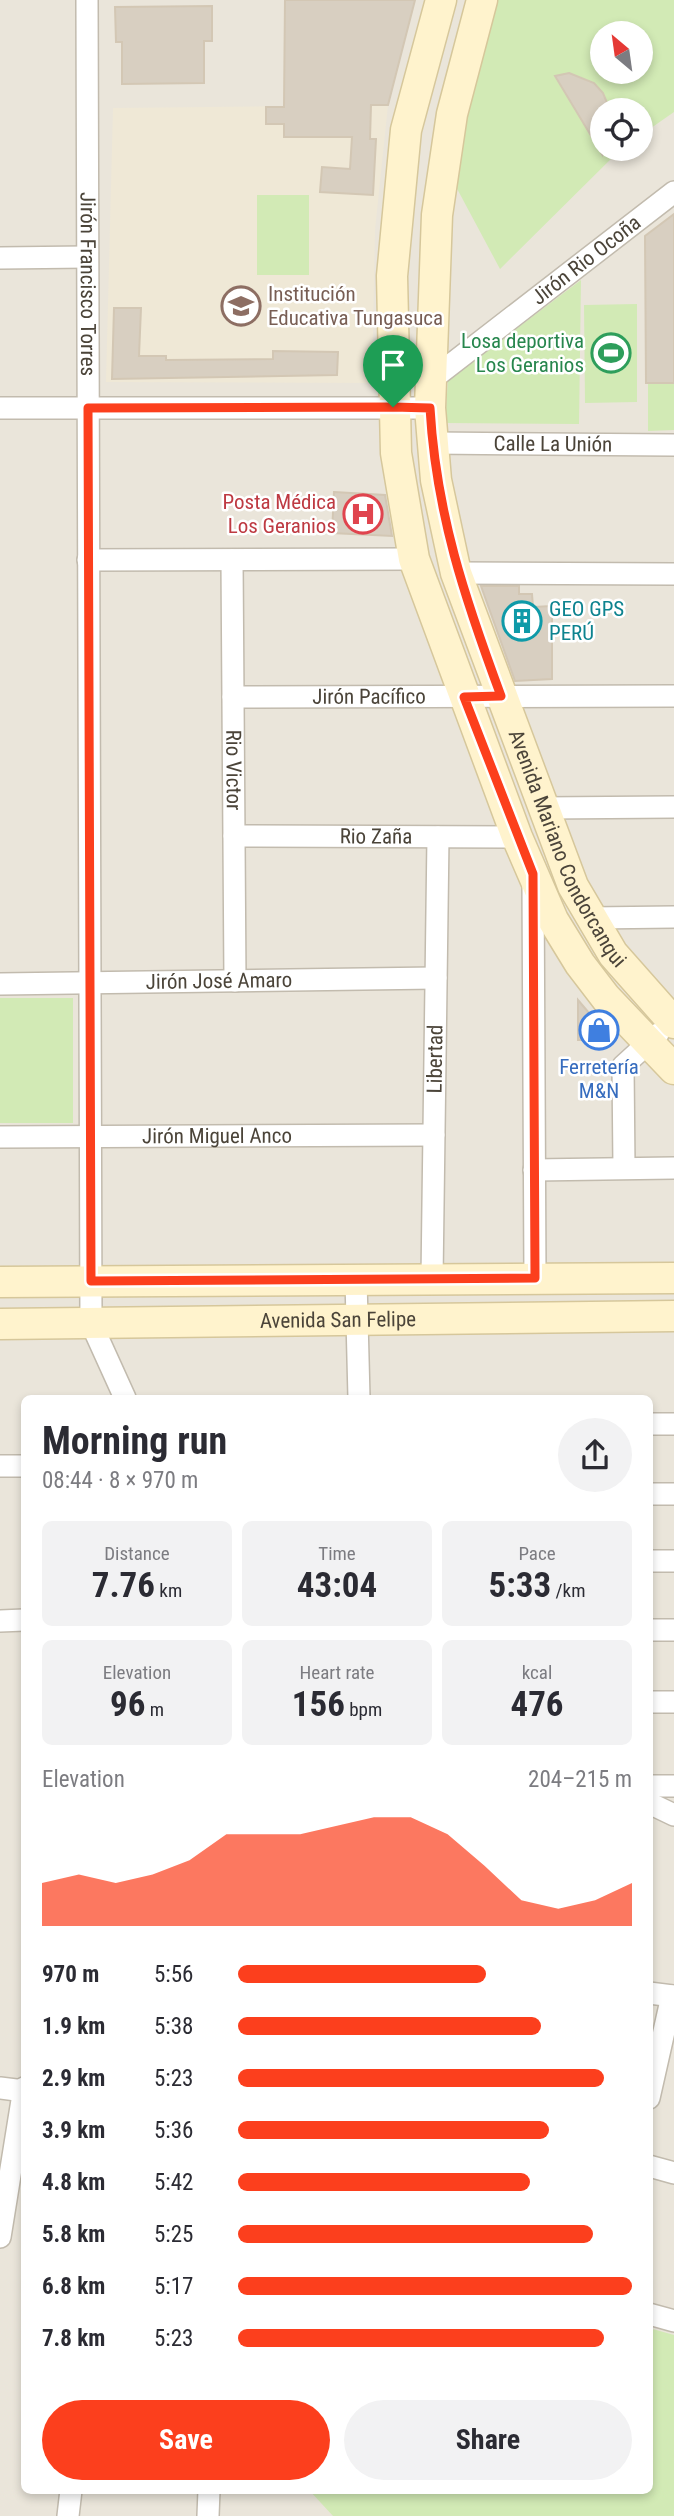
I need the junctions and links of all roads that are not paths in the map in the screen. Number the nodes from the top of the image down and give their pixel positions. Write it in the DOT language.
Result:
graph roads {
  1 [pos="86,0"];
  2 [pos="441,0"];
  3 [pos="482,0"];
  4 [pos="674,192"];
  5 [pos="88,257"];
  6 [pos="0,258"];
  7 [pos="430,394"];
  8 [pos="393,407"];
  9 [pos="0,408"];
  10 [pos="88,408"];
  11 [pos="432,443"];
  12 [pos="674,445"];
  13 [pos="414,559"];
  14 [pos="89,560"];
  15 [pos="232,560"];
  16 [pos="456,573"];
  17 [pos="674,574"];
  18 [pos="501,696"];
  19 [pos="674,696"];
  20 [pos="233,697"];
  21 [pos="464,697"];
  22 [pos="674,807"];
  23 [pos="544,808"];
  24 [pos="234,836"];
  25 [pos="438,836"];
  26 [pos="517,837"];
  27 [pos="533,874"];
  28 [pos="674,917"];
  29 [pos="591,918"];
  30 [pos="436,978"];
  31 [pos="235,981"];
  32 [pos="90,983"];
  33 [pos="0,984"];
  34 [pos="673,1022"];
  35 [pos="648,1043"];
  36 [pos="674,1069"];
  37 [pos="434,1135"];
  38 [pos="0,1137"];
  39 [pos="90,1137"];
  40 [pos="624,1168"];
  41 [pos="674,1168"];
  42 [pos="534,1170"];
  43 [pos="535,1278"];
  44 [pos="674,1278"];
  45 [pos="432,1279"];
  46 [pos="356,1280"];
  47 [pos="91,1281"];
  48 [pos="0,1282"];
  49 [pos="674,1316"];
  50 [pos="356,1318"];
  51 [pos="91,1323"];
  52 [pos="0,1324"];
  53 [pos="124,1395"];
  54 [pos="359,1395"];
  55 [pos="653,1424"];
  56 [pos="674,1424"];
  57 [pos="0,1466"];
  58 [pos="21,1466"];
  59 [pos="653,1494"];
  60 [pos="674,1494"];
  61 [pos="653,1561"];
  62 [pos="674,1562"];
  63 [pos="21,1620"];
  64 [pos="0,1621"];
  65 [pos="653,1630"];
  66 [pos="674,1630"];
  67 [pos="653,1702"];
  68 [pos="674,1702"];
  69 [pos="653,1786"];
  70 [pos="674,1786"];
  71 [pos="653,1805"];
  72 [pos="674,1815"];
  73 [pos="653,1994"];
  74 [pos="673,1996"];
  75 [pos="653,2081"];
  76 [pos="0,2088"];
  77 [pos="21,2090"];
  78 [pos="21,2128"];
  79 [pos="18,2167"];
  80 [pos="653,2167"];
  81 [pos="674,2173"];
  82 [pos="0,2237"];
  83 [pos="653,2315"];
  84 [pos="674,2320"];
  85 [pos="71,2494"];
  86 [pos="209,2494"];
  87 [pos="68,2516"];
  88 [pos="208,2516"];
  1 -- 5 [label="street, Jirón Francisco Torres"];
  2 -- 8 [label="main road, Avenida Mariano Condorcanqui"];
  3 -- 7 [label="main road, Avenida Mariano Condorcanqui"];
  4 -- 7 [label="street, Jirón Rio Ocoña"];
  5 -- 6 [label="street"];
  5 -- 10 [label="street, Jirón Francisco Torres"];
  7 -- 8 [label="street"];
  7 -- 11 [label="main road, Avenida Mariano Condorcanqui"];
  8 -- 10 [label="street"];
  8 -- 13 [label="main road, Avenida Mariano Condorcanqui"];
  9 -- 10 [label="street"];
  10 -- 14 [label="street, Jirón Francisco Torres"];
  11 -- 12 [label="street, Calle La Unión"];
  11 -- 16 [label="main road, Avenida Mariano Condorcanqui"];
  13 -- 15 [label="street"];
  13 -- 21 [label="main road, Avenida Mariano Condorcanqui"];
  14 -- 15 [label="street"];
  14 -- 32 [label="street, Jirón Francisco Torres"];
  15 -- 20 [label="street, Rio Victor"];
  16 -- 17 [label="street"];
  16 -- 18 [label="main road, Avenida Mariano Condorcanqui"];
  18 -- 19 [label="street, Jirón Pacífico"];
  18 -- 21 [label="street, Jirón Pacífico"];
  18 -- 23 [label="main road, Avenida Mariano Condorcanqui"];
  20 -- 21 [label="street, Jirón Pacífico"];
  20 -- 24 [label="street, Rio Victor"];
  21 -- 26 [label="main road, Avenida Mariano Condorcanqui"];
  22 -- 23 [label="street"];
  23 -- 29 [label="main road, Avenida Mariano Condorcanqui"];
  24 -- 25 [label="street, Rio Zaña"];
  24 -- 31 [label="street, Rio Victor"];
  25 -- 26 [label="street, Rio Zaña"];
  25 -- 30 [label="street, Libertad"];
  26 -- 27 [label="main road, Avenida Mariano Condorcanqui"];
  27 -- 35 [label="main road, Avenida Mariano Condorcanqui"];
  27 -- 42 [label="street"];
  28 -- 29 [label="street"];
  29 -- 34 [label="main road, Avenida Mariano Condorcanqui"];
  30 -- 31 [label="street, Jirón José Amaro"];
  30 -- 37 [label="street, Libertad"];
  31 -- 32 [label="street, Jirón José Amaro"];
  32 -- 33 [label="street, Jirón José Amaro"];
  32 -- 39 [label="street, Jirón Francisco Torres"];
  34 -- 35 [label="street"];
  35 -- 36 [label="main road, Avenida Mariano Condorcanqui"];
  35 -- 40 [label="street"];
  37 -- 39 [label="street, Jirón Miguel Anco"];
  37 -- 45 [label="street, Libertad"];
  38 -- 39 [label="street, Jirón Miguel Anco"];
  39 -- 47 [label="street, Jirón Francisco Torres"];
  40 -- 41 [label="street"];
  40 -- 42 [label="street"];
  42 -- 43 [label="street"];
  43 -- 44 [label="main road, Avenida San Felipe"];
  43 -- 45 [label="main road, Avenida San Felipe"];
  45 -- 46 [label="main road, Avenida San Felipe"];
  46 -- 47 [label="main road, Avenida San Felipe"];
  46 -- 50 [label="street"];
  47 -- 48 [label="main road, Avenida San Felipe"];
  47 -- 51 [label="street, Jirón Francisco Torres"];
  49 -- 50 [label="main road, Avenida San Felipe"];
  50 -- 51 [label="main road, Avenida San Felipe"];
  50 -- 54 [label="street"];
  51 -- 52 [label="main road, Avenida San Felipe"];
  51 -- 53 [label="street"];
  55 -- 56 [label="street"];
  57 -- 58 [label="street"];
  59 -- 60 [label="street"];
  61 -- 62 [label="street"];
  63 -- 64 [label="street"];
  65 -- 66 [label="street"];
  67 -- 68 [label="street"];
  69 -- 70 [label="street"];
  71 -- 72 [label="street"];
  73 -- 74 [label="street"];
  74 -- 75 [label="street"];
  76 -- 77 [label="street"];
  78 -- 79 [label="street"];
  79 -- 82 [label="street"];
  80 -- 81 [label="street"];
  83 -- 84 [label="street"];
  85 -- 87 [label="street"];
  86 -- 88 [label="street"];
}
